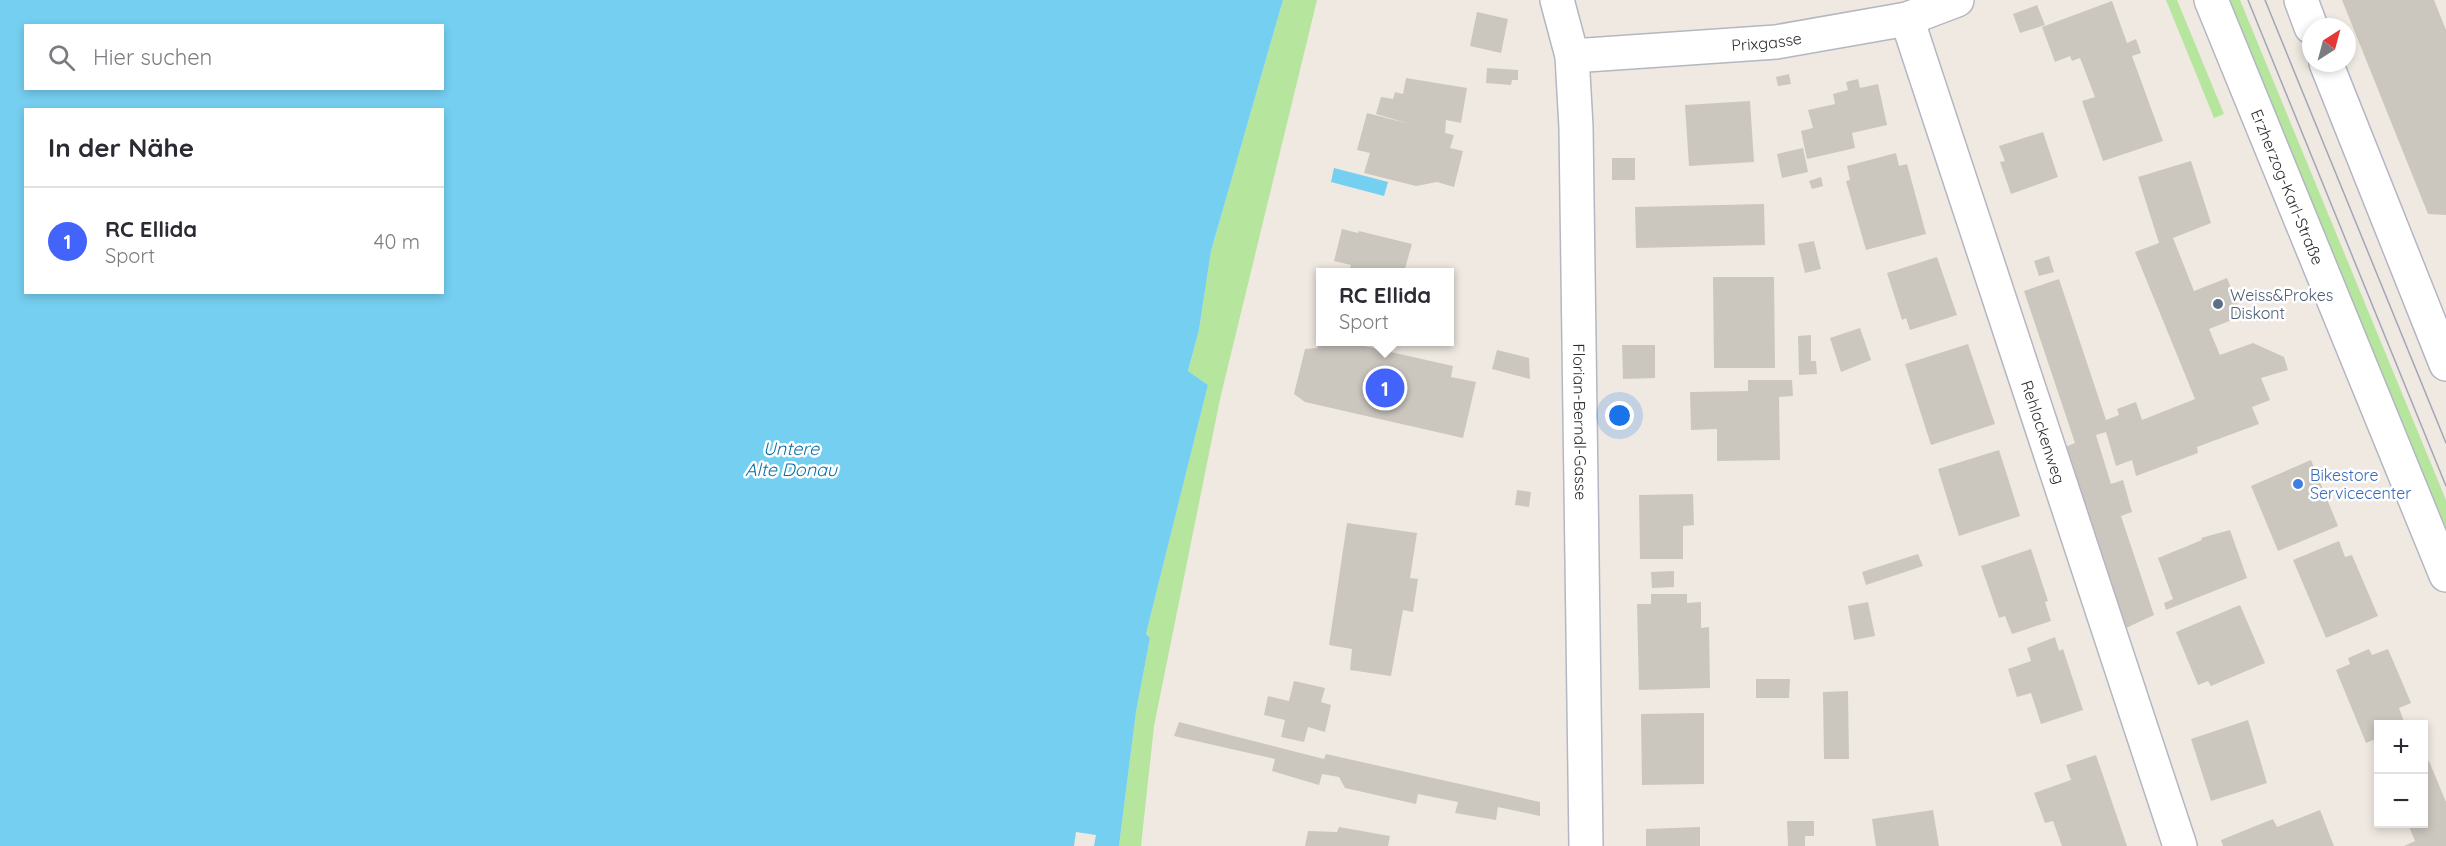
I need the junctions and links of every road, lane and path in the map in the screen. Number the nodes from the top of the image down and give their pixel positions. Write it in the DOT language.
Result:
graph roads {
  1 [pos="1557,0"];
  2 [pos="1957,0"];
  3 [pos="2211,0"];
  4 [pos="2301,0"];
  5 [pos="2308,18"];
  6 [pos="1907,19"];
  7 [pos="1572,56"];
  8 [pos="2330,72"];
  9 [pos="2446,364"];
  10 [pos="2446,575"];
  11 [pos="1586,846"];
  12 [pos="2180,846"];
  1 -- 7 [label="street, Florian-Berndl-Gasse"];
  2 -- 6 [label="street, Prixgasse"];
  3 -- 10 [label="street, Erzherzog-Karl-Straße"];
  4 -- 5 [label="street"];
  6 -- 7 [label="street, Prixgasse"];
  6 -- 12 [label="street, Rehlackenweg"];
  7 -- 11 [label="street, Florian-Berndl-Gasse"];
  8 -- 9 [label="street"];
}
